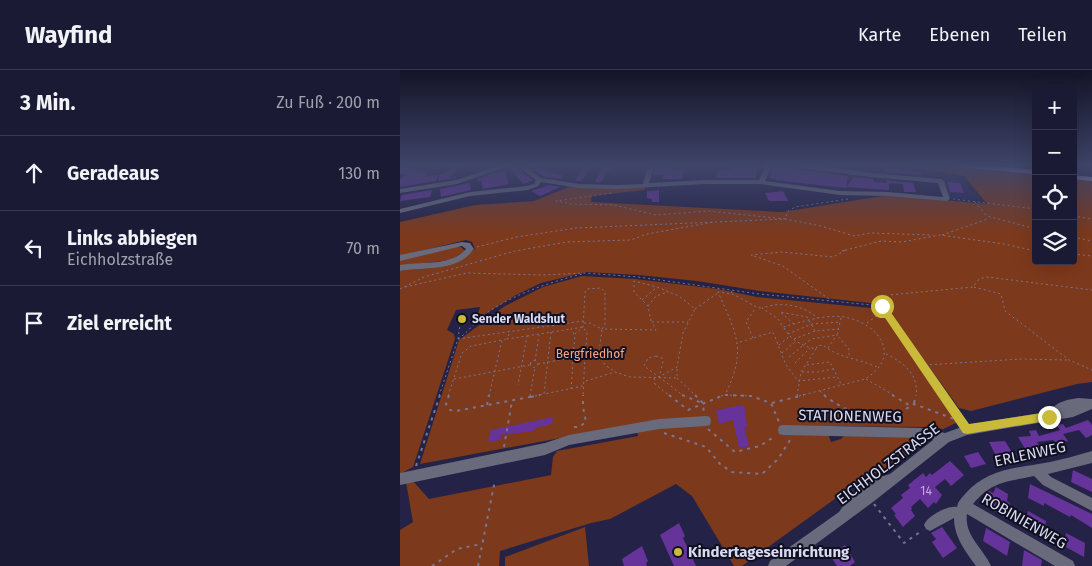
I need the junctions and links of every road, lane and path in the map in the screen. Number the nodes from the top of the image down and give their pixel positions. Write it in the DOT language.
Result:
graph roads {
  1 [pos="418,188"];
  2 [pos="530,188"];
  3 [pos="805,188"];
  4 [pos="943,188"];
  5 [pos="400,191"];
  6 [pos="612,193"];
  7 [pos="855,198"];
  8 [pos="947,199"];
  9 [pos="975,202"];
  10 [pos="1032,208"];
  11 [pos="400,211"];
  12 [pos="987,216"];
  13 [pos="1077,216"];
  14 [pos="1092,218"];
  15 [pos="785,219"];
  16 [pos="722,221"];
  17 [pos="1032,228"];
  18 [pos="940,236"];
  19 [pos="1077,238"];
  20 [pos="1092,241"];
  21 [pos="470,249"];
  22 [pos="1032,250"];
  23 [pos="1077,254"];
  24 [pos="1092,256"];
  25 [pos="400,258"];
  26 [pos="400,268"];
  27 [pos="586,273"];
  28 [pos="405,287"];
  29 [pos="657,287"];
  30 [pos="973,287"];
  31 [pos="400,289"];
  32 [pos="732,290"];
  33 [pos="1092,290"];
  34 [pos="670,292"];
  35 [pos="718,292"];
  36 [pos="731,294"];
  37 [pos="642,300"];
  38 [pos="834,302"];
  39 [pos="648,306"];
  40 [pos="882,306"];
  41 [pos="756,308"];
  42 [pos="762,308"];
  43 [pos="695,310"];
  44 [pos="885,310"];
  45 [pos="842,317"];
  46 [pos="818,318"];
  47 [pos="810,320"];
  48 [pos="583,322"];
  49 [pos="652,322"];
  50 [pos="688,322"];
  51 [pos="840,322"];
  52 [pos="460,324"];
  53 [pos="794,324"];
  54 [pos="812,324"];
  55 [pos="866,324"];
  56 [pos="583,326"];
  57 [pos="783,327"];
  58 [pos="571,329"];
  59 [pos="602,329"];
  60 [pos="839,329"];
  61 [pos="815,330"];
  62 [pos="550,332"];
  63 [pos="509,333"];
  64 [pos="539,334"];
  65 [pos="575,334"];
  66 [pos="787,334"];
  67 [pos="837,334"];
  68 [pos="526,336"];
  69 [pos="790,336"];
  70 [pos="753,338"];
  71 [pos="458,339"];
  72 [pos="507,339"];
  73 [pos="793,339"];
  74 [pos="502,340"];
  75 [pos="796,341"];
  76 [pos="739,343"];
  77 [pos="778,345"];
  78 [pos="803,345"];
  79 [pos="586,348"];
  80 [pos="810,348"];
  81 [pos="828,348"];
  82 [pos="816,349"];
  83 [pos="599,353"];
  84 [pos="781,353"];
  85 [pos="886,354"];
  86 [pos="585,355"];
  87 [pos="849,355"];
  88 [pos="789,357"];
  89 [pos="574,358"];
  90 [pos="1069,360"];
  91 [pos="535,361"];
  92 [pos="547,362"];
  93 [pos="795,363"];
  94 [pos="538,364"];
  95 [pos="530,365"];
  96 [pos="806,365"];
  97 [pos="924,365"];
  98 [pos="522,366"];
  99 [pos="534,367"];
  100 [pos="677,368"];
  101 [pos="834,369"];
  102 [pos="880,369"];
  103 [pos="1092,370"];
  104 [pos="494,372"];
  105 [pos="615,372"];
  106 [pos="801,372"];
  107 [pos="659,377"];
  108 [pos="837,377"];
  109 [pos="654,378"];
  110 [pos="677,378"];
  111 [pos="865,379"];
  112 [pos="453,380"];
  113 [pos="798,381"];
  114 [pos="584,382"];
  115 [pos="518,385"];
  116 [pos="841,385"];
  117 [pos="584,386"];
  118 [pos="571,389"];
  119 [pos="819,391"];
  120 [pos="544,394"];
  121 [pos="725,395"];
  122 [pos="797,396"];
  123 [pos="530,397"];
  124 [pos="512,400"];
  125 [pos="703,403"];
  126 [pos="771,404"];
  127 [pos="914,404"];
  128 [pos="487,405"];
  129 [pos="911,406"];
  130 [pos="1091,406"];
  131 [pos="706,421"];
  132 [pos="574,427"];
  133 [pos="658,432"];
  134 [pos="788,432"];
  135 [pos="945,438"];
  136 [pos="502,456"];
  137 [pos="1092,457"];
  138 [pos="1036,470"];
  139 [pos="412,476"];
  140 [pos="895,478"];
  141 [pos="400,479"];
  142 [pos="495,480"];
  143 [pos="869,498"];
  144 [pos="1092,505"];
  145 [pos="962,509"];
  146 [pos="843,518"];
  147 [pos="930,526"];
  148 [pos="482,544"];
  149 [pos="432,566"];
  150 [pos="478,566"];
  151 [pos="775,566"];
  152 [pos="984,566"];
  153 [pos="1068,566"];
  1 -- 5 [label="street"];
  2 -- 11 [label="street"];
  3 -- 8 [label="street"];
  4 -- 8 [label="street"];
  6 -- 15 [label="path"];
  7 -- 15 [label="path"];
  8 -- 9 [label="path"];
  9 -- 10 [label="path"];
  9 -- 12 [label="path"];
  12 -- 17 [label="path"];
  12 -- 18 [label="path"];
  13 -- 14 [label="path"];
  15 -- 16 [label="path"];
  15 -- 18 [label="path"];
  16 -- 21 [label="path"];
  16 -- 28 [label="path"];
  18 -- 22 [label="path"];
  18 -- 38 [label="path"];
  19 -- 20 [label="path"];
  21 -- 25 [label="street"];
  21 -- 26 [label="street"];
  23 -- 24 [label="path"];
  27 -- 28 [label="path"];
  27 -- 32 [label="path"];
  27 -- 71 [label="path"];
  28 -- 31 [label="path"];
  29 -- 34 [label="path"];
  29 -- 37 [label="path"];
  29 -- 37 [label="path"];
  30 -- 33 [label="path"];
  30 -- 40 [label="path"];
  30 -- 90 [label="path"];
  32 -- 36 [label="path"];
  32 -- 38 [label="path"];
  34 -- 39 [label="path"];
  34 -- 43 [label="path"];
  35 -- 36 [label="path"];
  35 -- 43 [label="path"];
  35 -- 76 [label="path"];
  36 -- 41 [label="path"];
  37 -- 39 [label="path"];
  38 -- 40 [label="path"];
  39 -- 49 [label="path"];
  40 -- 44 [label="path"];
  41 -- 42 [label="path"];
  41 -- 70 [label="path"];
  42 -- 46 [label="path"];
  42 -- 57 [label="path"];
  43 -- 50 [label="path"];
  44 -- 55 [label="path"];
  44 -- 97 [label="path"];
  45 -- 46 [label="path"];
  45 -- 51 [label="path"];
  45 -- 55 [label="path"];
  46 -- 47 [label="path"];
  47 -- 53 [label="path"];
  47 -- 53 [label="path"];
  47 -- 54 [label="path"];
  48 -- 56 [label="path"];
  48 -- 59 [label="path"];
  48 -- 59 [label="path"];
  48 -- 63 [label="path"];
  49 -- 50 [label="path"];
  49 -- 59 [label="path"];
  50 -- 100 [label="path"];
  51 -- 54 [label="path"];
  51 -- 60 [label="path"];
  52 -- 71 [label="path"];
  53 -- 57 [label="path"];
  54 -- 61 [label="path"];
  54 -- 66 [label="path"];
  55 -- 85 [label="path"];
  56 -- 58 [label="path"];
  56 -- 65 [label="path"];
  56 -- 79 [label="path"];
  57 -- 66 [label="path"];
  58 -- 62 [label="path"];
  58 -- 65 [label="path"];
  59 -- 83 [label="path"];
  60 -- 61 [label="path"];
  60 -- 67 [label="path"];
  61 -- 73 [label="path"];
  62 -- 64 [label="path"];
  62 -- 92 [label="path"];
  63 -- 71 [label="path"];
  63 -- 72 [label="path"];
  64 -- 68 [label="path"];
  64 -- 91 [label="path"];
  65 -- 89 [label="path"];
  66 -- 69 [label="path"];
  67 -- 78 [label="path"];
  67 -- 81 [label="path"];
  67 -- 87 [label="path"];
  68 -- 72 [label="path"];
  68 -- 98 [label="path"];
  69 -- 73 [label="path"];
  69 -- 77 [label="path"];
  70 -- 76 [label="path"];
  70 -- 77 [label="path"];
  71 -- 139 [label="path"];
  72 -- 74 [label="path"];
  73 -- 75 [label="path"];
  74 -- 104 [label="path"];
  74 -- 112 [label="path"];
  75 -- 78 [label="path"];
  75 -- 84 [label="path"];
  76 -- 121 [label="path"];
  77 -- 84 [label="path"];
  78 -- 80 [label="path"];
  78 -- 88 [label="path"];
  80 -- 82 [label="path"];
  80 -- 93 [label="path"];
  81 -- 82 [label="path"];
  81 -- 87 [label="path"];
  82 -- 96 [label="path"];
  83 -- 86 [label="path"];
  83 -- 105 [label="path"];
  84 -- 113 [label="path"];
  85 -- 102 [label="path"];
  85 -- 127 [label="path"];
  86 -- 89 [label="path"];
  86 -- 114 [label="path"];
  87 -- 102 [label="path"];
  89 -- 92 [label="path"];
  89 -- 118 [label="path"];
  90 -- 97 [label="path"];
  90 -- 103 [label="path"];
  91 -- 94 [label="path"];
  91 -- 95 [label="path"];
  92 -- 94 [label="path"];
  92 -- 120 [label="path"];
  94 -- 99 [label="path"];
  95 -- 98 [label="path"];
  95 -- 99 [label="path"];
  96 -- 101 [label="path"];
  96 -- 106 [label="path"];
  97 -- 127 [label="path"];
  98 -- 104 [label="path"];
  98 -- 115 [label="path"];
  99 -- 123 [label="path"];
  100 -- 107 [label="path"];
  100 -- 110 [label="path"];
  101 -- 106 [label="path"];
  101 -- 108 [label="path"];
  102 -- 111 [label="path"];
  104 -- 112 [label="path"];
  104 -- 128 [label="path"];
  105 -- 109 [label="path"];
  105 -- 114 [label="path"];
  106 -- 113 [label="path"];
  107 -- 107 [label="path"];
  107 -- 109 [label="path"];
  107 -- 110 [label="path"];
  107 -- 125 [label="path"];
  108 -- 113 [label="path"];
  108 -- 116 [label="path"];
  109 -- 125 [label="path"];
  110 -- 125 [label="path"];
  111 -- 116 [label="path"];
  111 -- 129 [label="path"];
  112 -- 128 [label="path"];
  113 -- 122 [label="path"];
  114 -- 117 [label="path"];
  116 -- 119 [label="path"];
  117 -- 118 [label="path"];
  117 -- 132 [label="path"];
  118 -- 120 [label="path"];
  119 -- 122 [label="path"];
  119 -- 129 [label="path"];
  120 -- 123 [label="path"];
  121 -- 125 [label="path"];
  121 -- 126 [label="path"];
  122 -- 126 [label="path"];
  123 -- 124 [label="path"];
  124 -- 128 [label="path"];
  124 -- 136 [label="path"];
  125 -- 131 [label="path"];
  126 -- 134 [label="path"];
  127 -- 129 [label="path"];
  130 -- 135 [label="street, EICHHOLZSTRASSE"];
  131 -- 134 [label="path"];
  131 -- 136 [label="street"];
  133 -- 134 [label="path"];
  134 -- 135 [label="street, STATIONENWEG"];
  135 -- 140 [label="street, EICHHOLZSTRASSE"];
  136 -- 139 [label="street"];
  137 -- 138 [label="street, ERLENWEG"];
  138 -- 144 [label="street"];
  138 -- 145 [label="street, ERLENWEG"];
  139 -- 141 [label="street"];
  140 -- 143 [label="street, EICHHOLZSTRASSE"];
  140 -- 146 [label="street"];
  142 -- 148 [label="path"];
  143 -- 146 [label="street, EICHHOLZSTRASSE"];
  143 -- 147 [label="path"];
  145 -- 147 [label="street"];
  145 -- 152 [label="street"];
  145 -- 153 [label="street, ROBINIENWEG"];
  146 -- 151 [label="street, EICHHOLZSTRASSE"];
  148 -- 149 [label="path"];
  148 -- 150 [label="path"];
}
